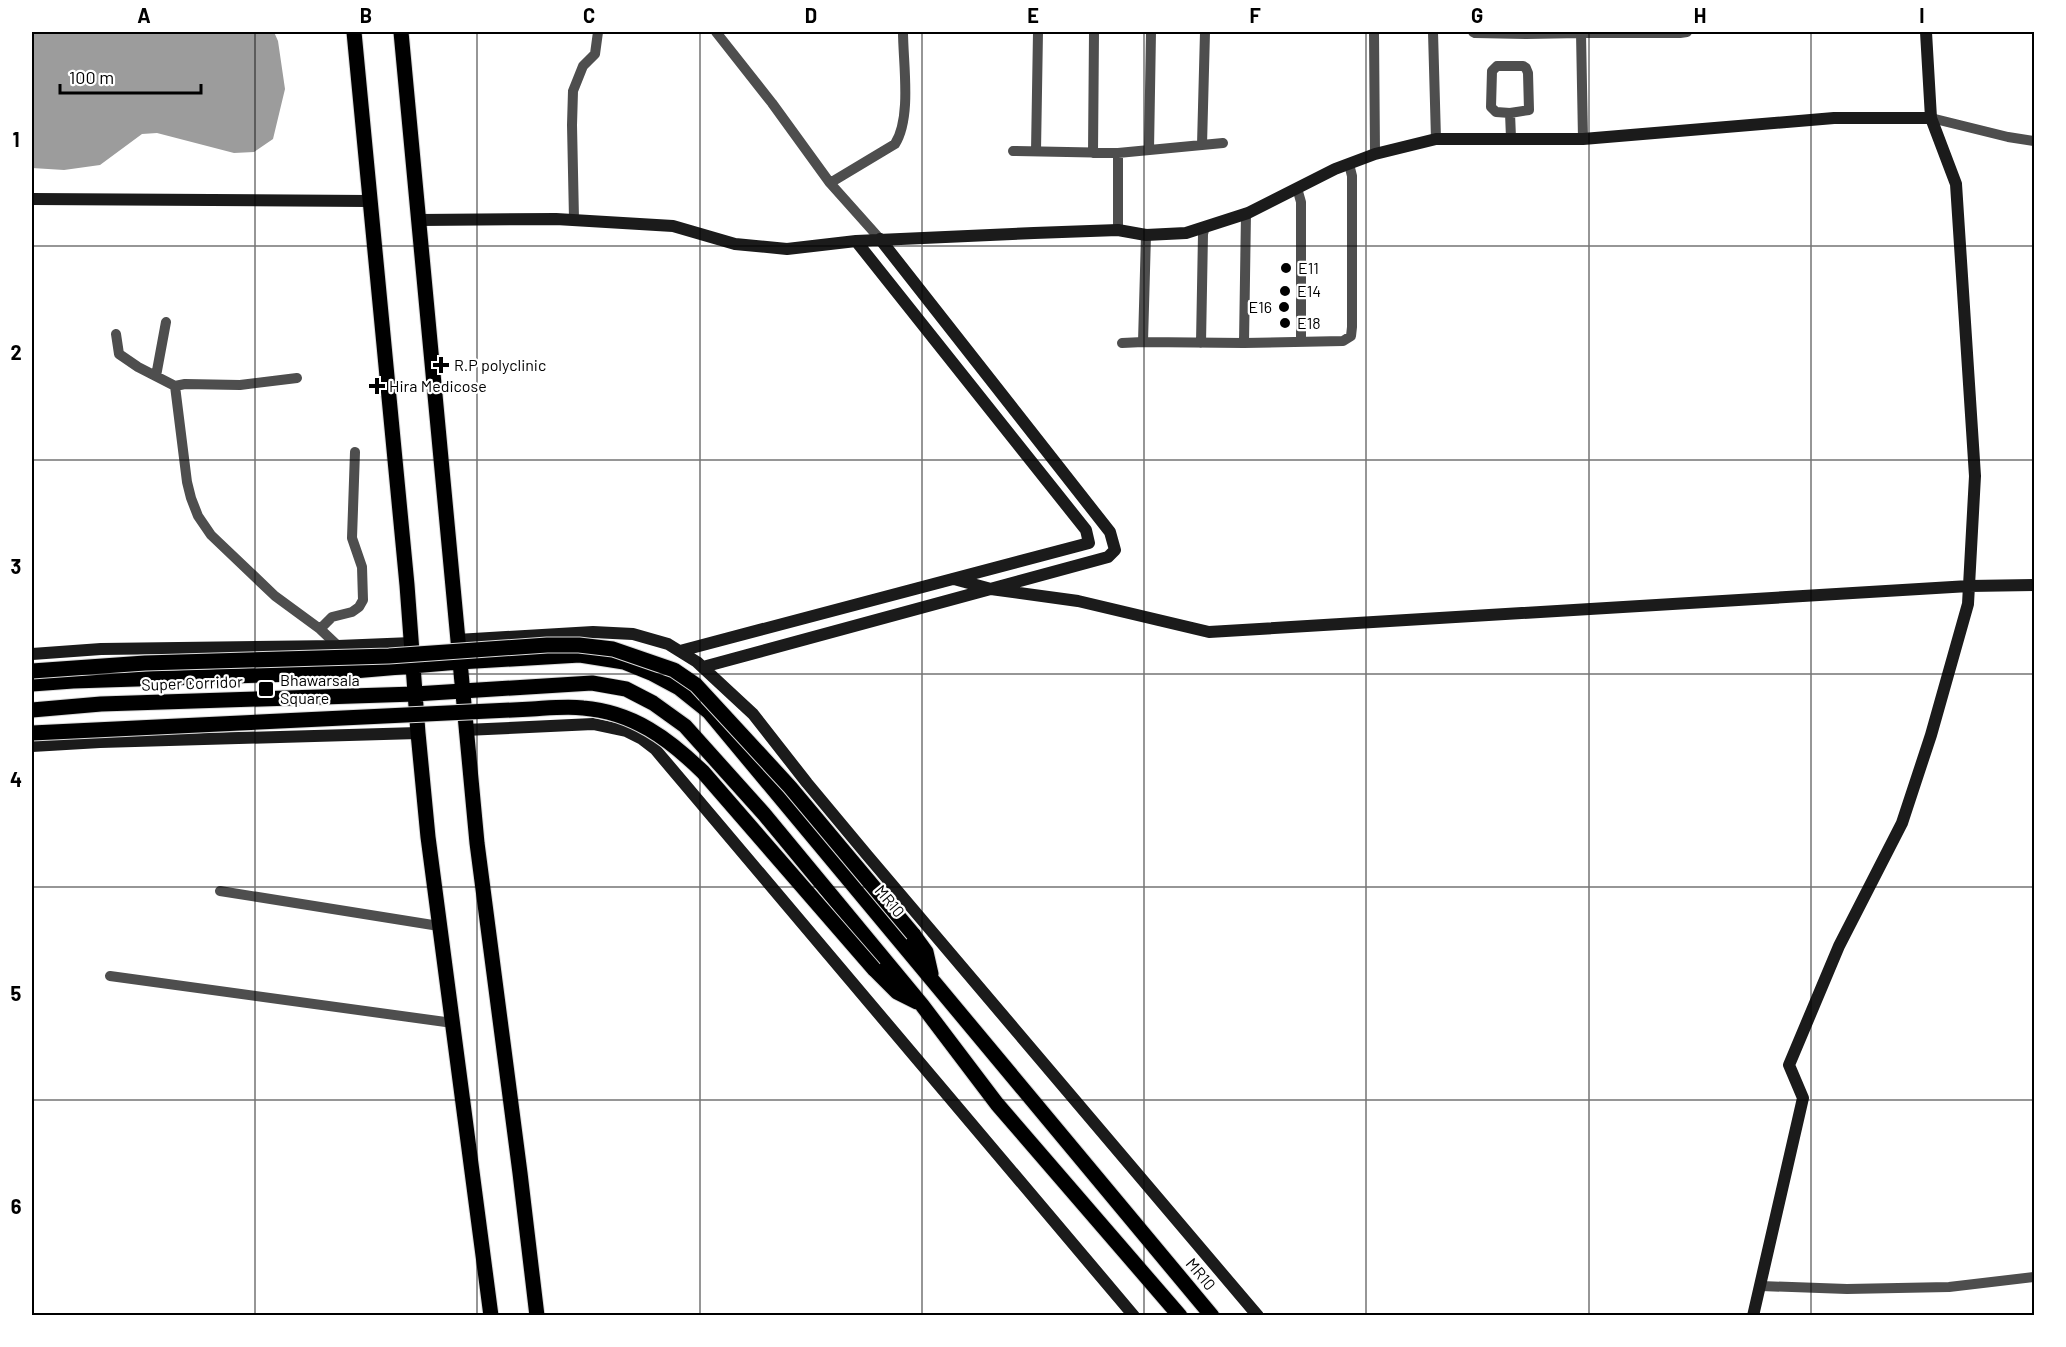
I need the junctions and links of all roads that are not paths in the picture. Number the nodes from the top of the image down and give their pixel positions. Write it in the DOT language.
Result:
graph roads {
  1 [pos="354,32"];
  2 [pos="400,32"];
  3 [pos="598,32"];
  4 [pos="716,32"];
  5 [pos="903,32"];
  6 [pos="1038,32"];
  7 [pos="1094,32"];
  8 [pos="1151,32"];
  9 [pos="1204,32"];
  10 [pos="1374,32"];
  11 [pos="1433,32"];
  12 [pos="1473,32"];
  13 [pos="1687,32"];
  14 [pos="1926,32"];
  15 [pos="1526,33"];
  16 [pos="1581,33"];
  17 [pos="1510,113"];
  18 [pos="1931,118"];
  19 [pos="1510,138"];
  20 [pos="1583,139"];
  21 [pos="1436,140"];
  22 [pos="2034,141"];
  23 [pos="1223,143"];
  24 [pos="1202,145"];
  25 [pos="1149,150"];
  26 [pos="1013,151"];
  27 [pos="1036,151"];
  28 [pos="1093,153"];
  29 [pos="1118,153"];
  30 [pos="1375,154"];
  31 [pos="1349,164"];
  32 [pos="830,183"];
  33 [pos="1297,188"];
  34 [pos="32,199"];
  35 [pos="369,201"];
  36 [pos="1246,213"];
  37 [pos="574,219"];
  38 [pos="419,220"];
  39 [pos="1205,226"];
  40 [pos="1118,230"];
  41 [pos="1146,236"];
  42 [pos="880,239"];
  43 [pos="856,241"];
  44 [pos="166,322"];
  45 [pos="116,334"];
  46 [pos="1143,342"];
  47 [pos="1301,342"];
  48 [pos="1122,343"];
  49 [pos="1201,343"];
  50 [pos="1244,343"];
  51 [pos="156,376"];
  52 [pos="297,378"];
  53 [pos="175,386"];
  54 [pos="355,452"];
  55 [pos="954,579"];
  56 [pos="2034,585"];
  57 [pos="1969,586"];
  58 [pos="991,589"];
  59 [pos="320,629"];
  60 [pos="457,640"];
  61 [pos="412,643"];
  62 [pos="338,646"];
  63 [pos="680,651"];
  64 [pos="32,654"];
  65 [pos="459,662"];
  66 [pos="414,665"];
  67 [pos="703,668"];
  68 [pos="32,670"];
  69 [pos="32,684"];
  70 [pos="462,692"];
  71 [pos="416,694"];
  72 [pos="32,711"];
  73 [pos="465,730"];
  74 [pos="32,733"];
  75 [pos="418,733"];
  76 [pos="32,746"];
  77 [pos="220,891"];
  78 [pos="439,926"];
  79 [pos="110,976"];
  80 [pos="932,980"];
  81 [pos="922,1005"];
  82 [pos="453,1023"];
  83 [pos="2034,1277"];
  84 [pos="1761,1286"];
  85 [pos="491,1316"];
  86 [pos="537,1316"];
  87 [pos="1134,1316"];
  88 [pos="1180,1316"];
  89 [pos="1212,1316"];
  90 [pos="1258,1316"];
  91 [pos="1753,1316"];
  1 -- 35 [label="main road"];
  2 -- 38 [label="main road"];
  3 -- 37 [label="street"];
  4 -- 32 [label="street"];
  5 -- 32 [label="street"];
  6 -- 27 [label="street"];
  7 -- 28 [label="street"];
  8 -- 25 [label="street"];
  9 -- 24 [label="street"];
  10 -- 30 [label="street"];
  11 -- 21 [label="street"];
  12 -- 15 [label="street"];
  13 -- 16 [label="street"];
  14 -- 18 [label="street"];
  15 -- 16 [label="street"];
  16 -- 20 [label="street"];
  17 -- 17 [label="street"];
  17 -- 19 [label="street"];
  18 -- 20 [label="street"];
  18 -- 22 [label="street"];
  18 -- 57 [label="street"];
  19 -- 20 [label="street"];
  19 -- 21 [label="street"];
  21 -- 30 [label="street"];
  23 -- 24 [label="street"];
  24 -- 25 [label="street"];
  25 -- 29 [label="street"];
  26 -- 27 [label="street"];
  27 -- 28 [label="street"];
  28 -- 29 [label="street"];
  29 -- 40 [label="street"];
  30 -- 31 [label="street"];
  31 -- 33 [label="street"];
  31 -- 47 [label="street"];
  32 -- 42 [label="street"];
  33 -- 36 [label="street"];
  33 -- 47 [label="street"];
  34 -- 35 [label="street"];
  35 -- 61 [label="main road"];
  36 -- 39 [label="street"];
  36 -- 50 [label="street"];
  37 -- 38 [label="street"];
  37 -- 43 [label="street"];
  38 -- 60 [label="main road"];
  39 -- 41 [label="street"];
  39 -- 49 [label="street"];
  40 -- 41 [label="street"];
  40 -- 42 [label="street"];
  41 -- 46 [label="street"];
  42 -- 43 [label="street"];
  42 -- 58 [label="street"];
  43 -- 55 [label="street"];
  44 -- 51 [label="street"];
  45 -- 51 [label="street"];
  46 -- 48 [label="street"];
  46 -- 49 [label="street"];
  47 -- 50 [label="street"];
  49 -- 50 [label="street"];
  51 -- 53 [label="street"];
  52 -- 53 [label="street"];
  53 -- 59 [label="street"];
  54 -- 59 [label="street"];
  55 -- 58 [label="street"];
  55 -- 63 [label="street"];
  56 -- 57 [label="street"];
  57 -- 58 [label="street"];
  57 -- 84 [label="street"];
  58 -- 67 [label="street"];
  59 -- 62 [label="street"];
  60 -- 63 [label="street"];
  60 -- 65 [label="main road"];
  61 -- 62 [label="street"];
  61 -- 66 [label="main road"];
  62 -- 64 [label="street"];
  63 -- 67 [label="street"];
  65 -- 66 [label="main road, Super Corridor"];
  65 -- 70 [label="main road"];
  65 -- 80 [label="main road, MR10"];
  66 -- 69 [label="main road, Super Corridor"];
  66 -- 71 [label="main road"];
  67 -- 90 [label="street"];
  68 -- 80 [label="main road, bridge"];
  70 -- 71 [label="main road, Super Corridor"];
  70 -- 73 [label="main road"];
  70 -- 81 [label="main road"];
  71 -- 72 [label="main road, Super Corridor"];
  71 -- 75 [label="main road"];
  73 -- 86 [label="main road"];
  73 -- 87 [label="street"];
  74 -- 81 [label="main road, bridge"];
  75 -- 76 [label="street"];
  75 -- 78 [label="main road"];
  77 -- 78 [label="street"];
  78 -- 82 [label="main road"];
  79 -- 82 [label="street"];
  80 -- 89 [label="main road, MR10"];
  81 -- 88 [label="main road"];
  82 -- 85 [label="main road"];
  83 -- 84 [label="street"];
  84 -- 91 [label="street"];
}
